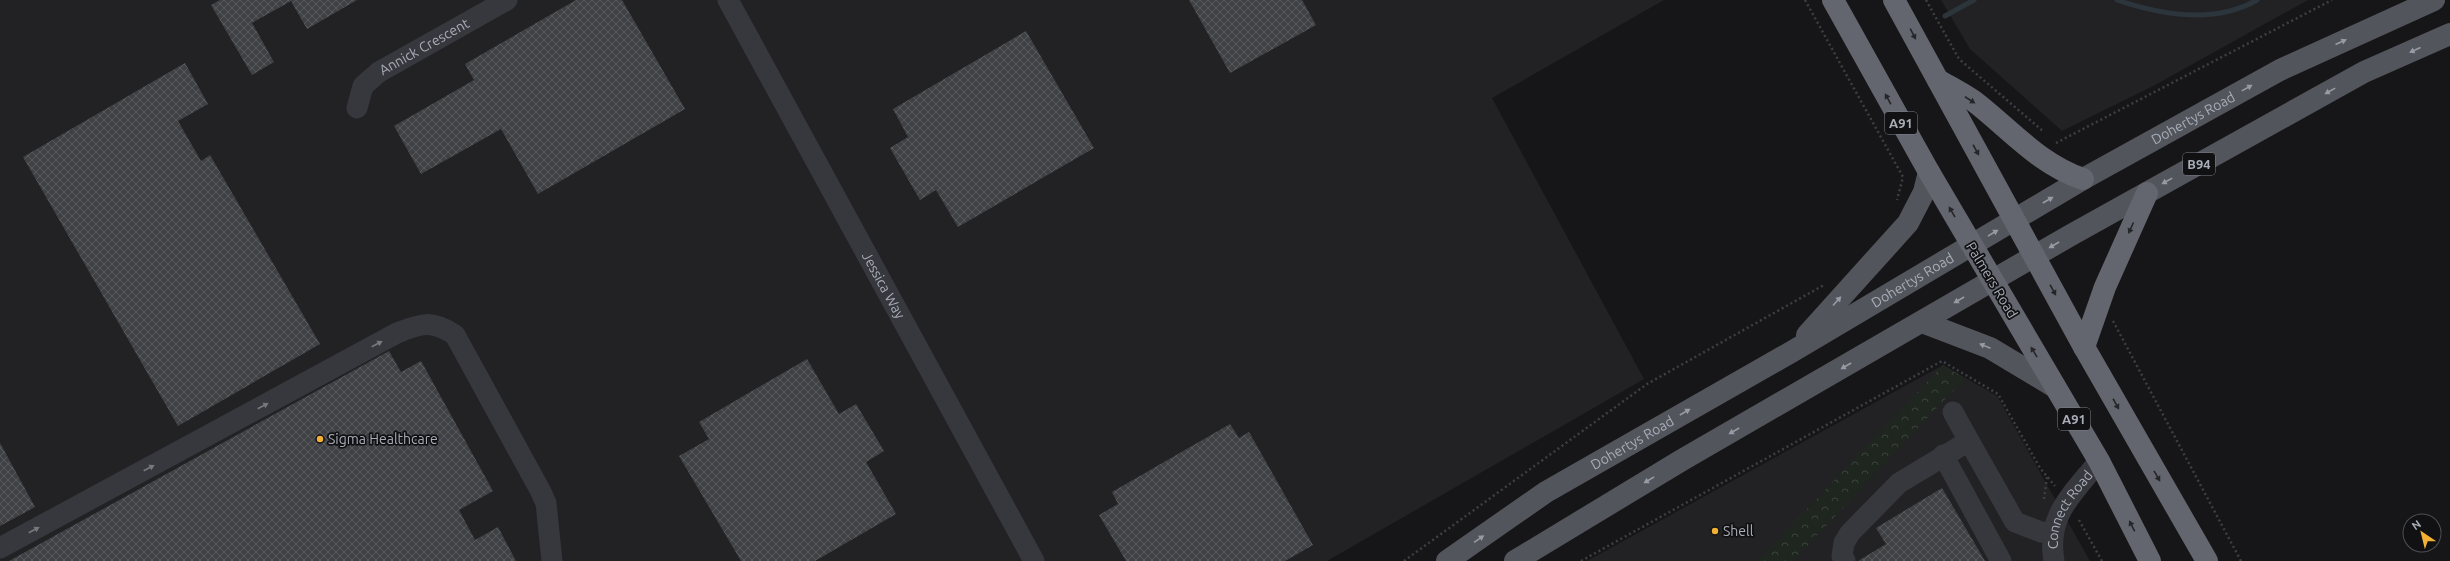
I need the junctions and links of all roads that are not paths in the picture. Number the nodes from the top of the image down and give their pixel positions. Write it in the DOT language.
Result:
graph roads {
  1 [pos="507,0"];
  2 [pos="1833,0"];
  3 [pos="1894,0"];
  4 [pos="2434,0"];
  5 [pos="728,3"];
  6 [pos="2450,34"];
  7 [pos="1937,79"];
  8 [pos="357,108"];
  9 [pos="1929,172"];
  10 [pos="2083,179"];
  11 [pos="2147,192"];
  12 [pos="2014,220"];
  13 [pos="1972,245"];
  14 [pos="2034,256"];
  15 [pos="1992,280"];
  16 [pos="1922,322"];
  17 [pos="2084,347"];
  18 [pos="1793,351"];
  19 [pos="2055,387"];
  20 [pos="1953,412"];
  21 [pos="1969,441"];
  22 [pos="1943,455"];
  23 [pos="2099,461"];
  24 [pos="2053,533"];
  25 [pos="0,548"];
  26 [pos="1535,554"];
  27 [pos="552,561"];
  28 [pos="1034,561"];
  29 [pos="1447,561"];
  30 [pos="1515,561"];
  31 [pos="1845,561"];
  32 [pos="2001,561"];
  33 [pos="2054,561"];
  34 [pos="2150,561"];
  35 [pos="2207,561"];
  1 -- 8 [label="street, Annick Crescent"];
  9 -- 2 [label="highway, Palmers Road / A91, one-way"];
  3 -- 7 [label="highway, one-way"];
  10 -- 4 [label="main road, Dohertys Road, one-way"];
  5 -- 28 [label="street, Jessica Way"];
  6 -- 11 [label="main road, B94, one-way"];
  7 -- 10 [label="highway, one-way"];
  7 -- 12 [label="highway, one-way"];
  13 -- 9 [label="highway, Palmers Road / A91, one-way"];
  18 -- 9 [label="main road, one-way"];
  12 -- 10 [label="main road, Dohertys Road, one-way"];
  11 -- 14 [label="main road, B94, one-way"];
  11 -- 17 [label="highway, one-way"];
  13 -- 12 [label="main road, Dohertys Road, one-way"];
  12 -- 14 [label="highway"];
  13 -- 15 [label="highway, Palmers Road / A91"];
  13 -- 18 [label="main road, Dohertys Road"];
  14 -- 15 [label="main road, B94"];
  14 -- 17 [label="highway, one-way"];
  15 -- 16 [label="main road, B94, one-way"];
  19 -- 15 [label="highway, Palmers Road / A91, one-way"];
  19 -- 16 [label="main road, one-way"];
  16 -- 26 [label="main road, B94, one-way"];
  17 -- 35 [label="highway, one-way"];
  29 -- 18 [label="main road, Dohertys Road, one-way"];
  19 -- 23 [label="highway, Palmers Road / A91"];
  20 -- 21 [label="street"];
  21 -- 22 [label="street"];
  21 -- 24 [label="street"];
  22 -- 31 [label="street"];
  22 -- 32 [label="street"];
  23 -- 24 [label="street, Connect Road"];
  34 -- 23 [label="highway, Palmers Road / A91, one-way"];
  24 -- 33 [label="street, Connect Road"];
  25 -- 27 [label="street, one-way"];
  26 -- 30 [label="main road, B94"];
}
